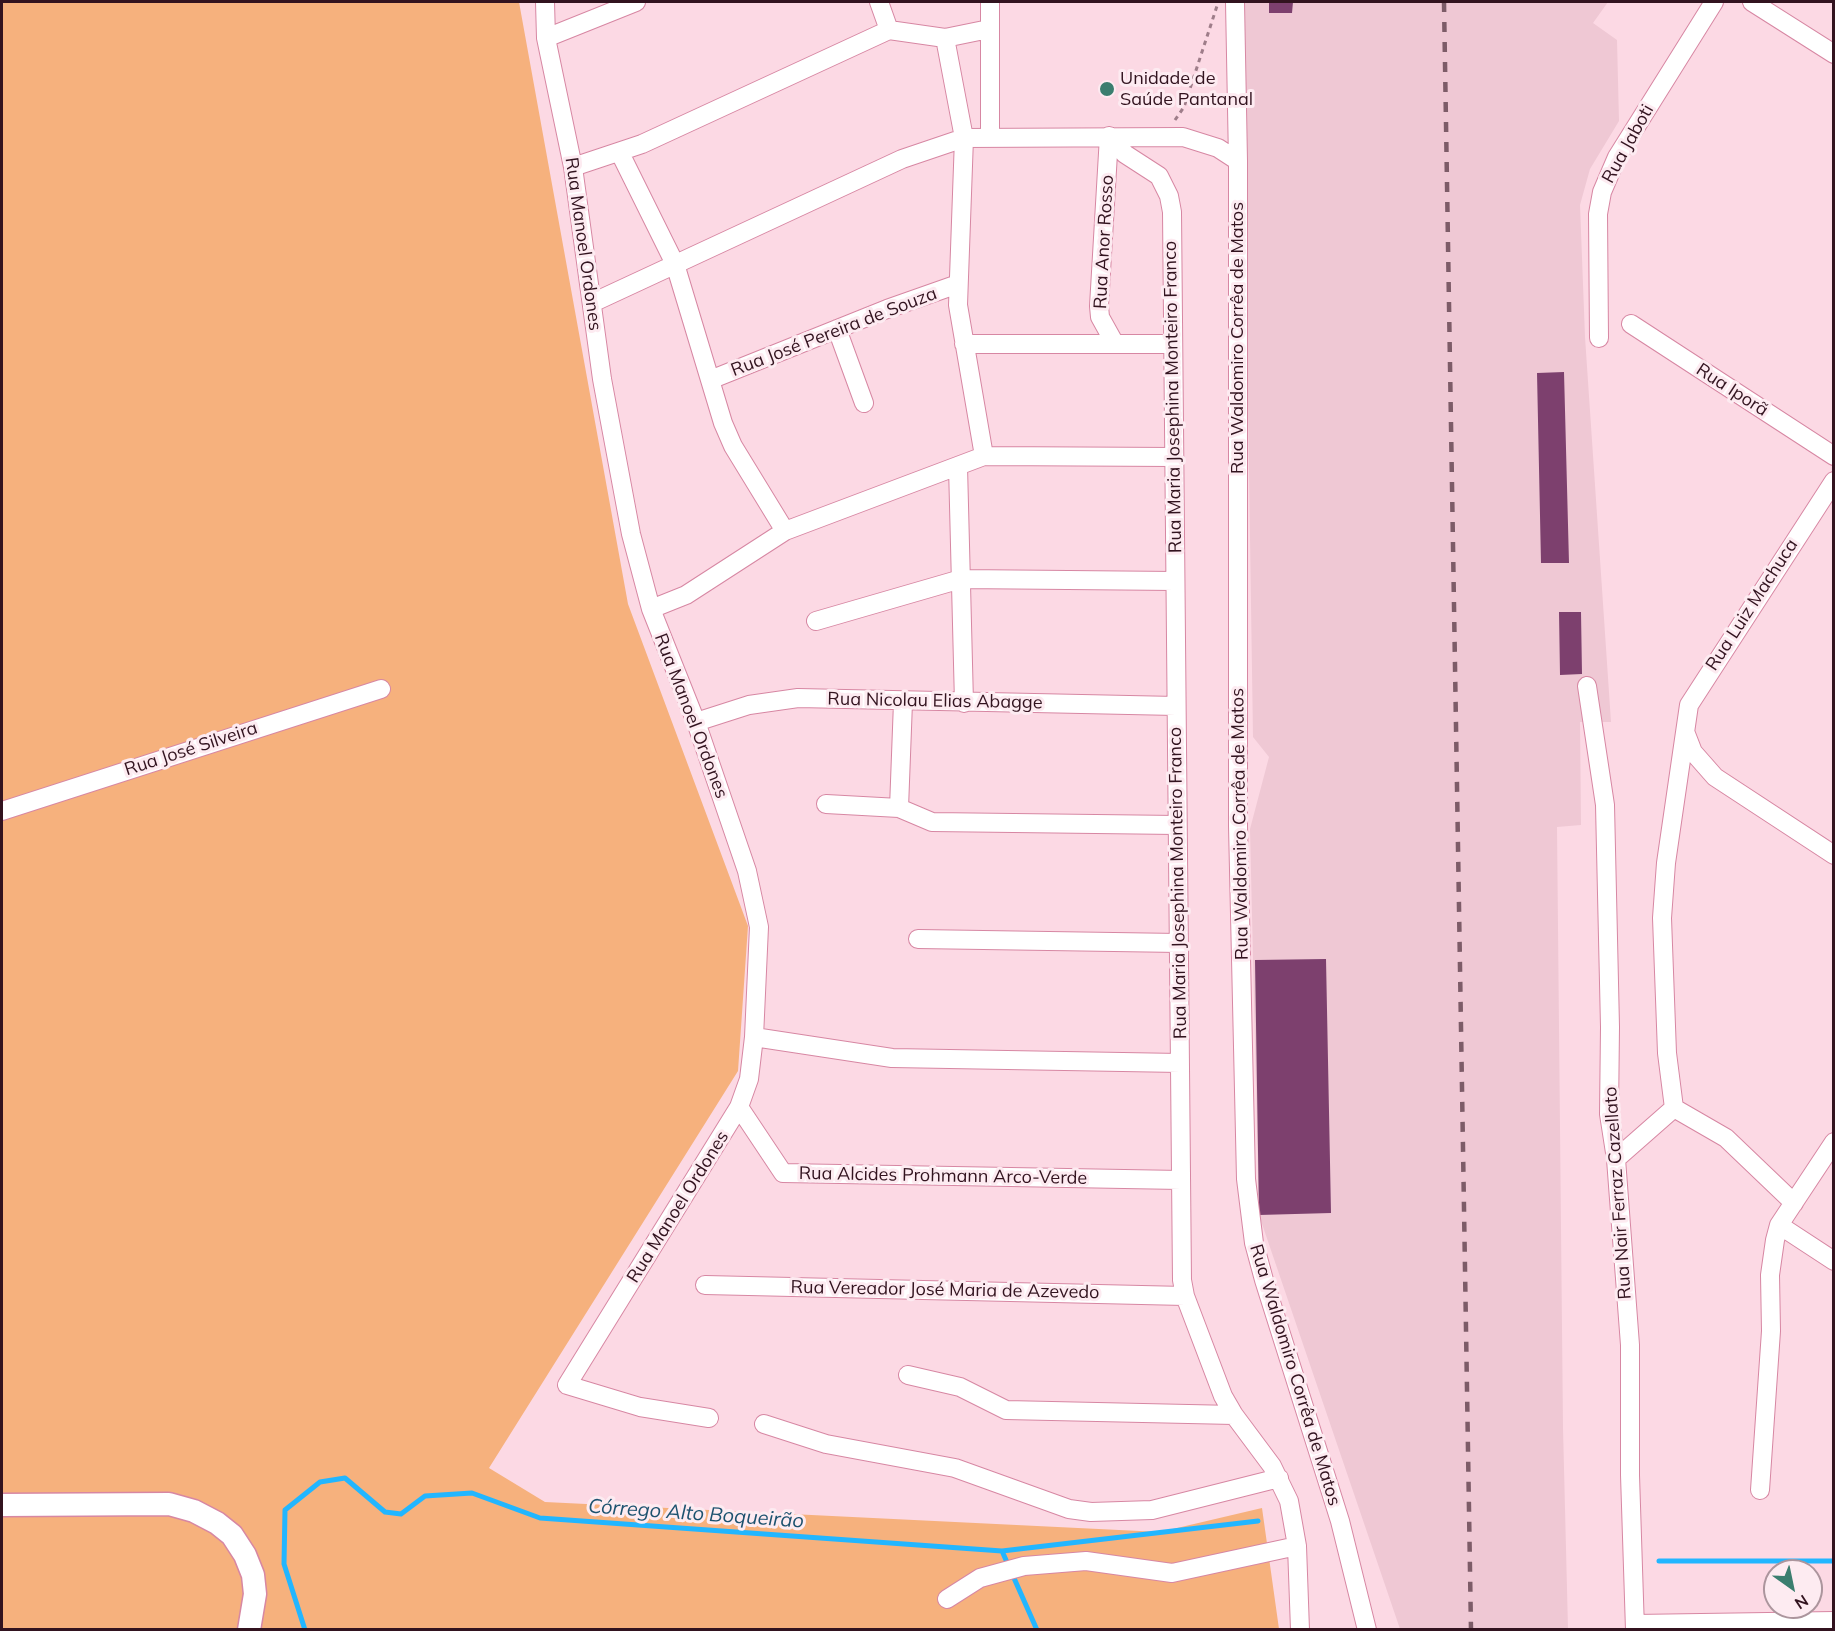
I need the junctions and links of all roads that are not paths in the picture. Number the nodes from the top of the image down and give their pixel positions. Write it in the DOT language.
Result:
graph roads {
  1 [pos="545,2"];
  2 [pos="636,2"];
  3 [pos="879,2"];
  4 [pos="990,2"];
  5 [pos="1235,2"];
  6 [pos="1714,2"];
  7 [pos="1752,2"];
  8 [pos="989,29"];
  9 [pos="889,30"];
  10 [pos="546,38"];
  11 [pos="945,38"];
  12 [pos="1833,54"];
  13 [pos="990,136"];
  14 [pos="1109,136"];
  15 [pos="964,138"];
  16 [pos="620,153"];
  17 [pos="1238,161"];
  18 [pos="573,167"];
  19 [pos="675,264"];
  20 [pos="958,284"];
  21 [pos="592,303"];
  22 [pos="1631,324"];
  23 [pos="837,329"];
  24 [pos="1599,338"];
  25 [pos="964,344"];
  26 [pos="1115,344"];
  27 [pos="1173,344"];
  28 [pos="710,380"];
  29 [pos="864,403"];
  30 [pos="984,456"];
  31 [pos="1833,456"];
  32 [pos="1174,457"];
  33 [pos="958,466"];
  34 [pos="1833,481"];
  35 [pos="785,531"];
  36 [pos="961,579"];
  37 [pos="1175,582"];
  38 [pos="651,609"];
  39 [pos="816,621"];
  40 [pos="1587,686"];
  41 [pos="381,689"];
  42 [pos="903,702"];
  43 [pos="963,703"];
  44 [pos="1176,706"];
  45 [pos="696,722"];
  46 [pos="1686,735"];
  47 [pos="826,804"];
  48 [pos="899,808"];
  49 [pos="2,811"];
  50 [pos="1178,825"];
  51 [pos="1833,855"];
  52 [pos="918,939"];
  53 [pos="1179,943"];
  54 [pos="754,1037"];
  55 [pos="1180,1063"];
  56 [pos="739,1107"];
  57 [pos="1674,1107"];
  58 [pos="1833,1142"];
  59 [pos="1616,1159"];
  60 [pos="1181,1180"];
  61 [pos="1794,1203"];
  62 [pos="1779,1225"];
  63 [pos="1833,1261"];
  64 [pos="705,1285"];
  65 [pos="1185,1296"];
  66 [pos="908,1375"];
  67 [pos="1234,1415"];
  68 [pos="709,1418"];
  69 [pos="764,1424"];
  70 [pos="1279,1478"];
  71 [pos="1760,1490"];
  72 [pos="2,1504"];
  73 [pos="1297,1546"];
  74 [pos="947,1599"];
  75 [pos="1833,1621"];
  76 [pos="1635,1627"];
  77 [pos="249,1629"];
  78 [pos="1300,1629"];
  79 [pos="1367,1629"];
  1 -- 10 [label="street, Rua Manoel Ordones"];
  2 -- 10 [label="street"];
  3 -- 9 [label="street"];
  4 -- 8 [label="street"];
  5 -- 17 [label="street, Rua Waldomiro Corrêa de Matos"];
  6 -- 24 [label="street, Rua Jaboti"];
  7 -- 12 [label="street"];
  8 -- 11 [label="street"];
  8 -- 13 [label="street"];
  9 -- 11 [label="street"];
  9 -- 16 [label="street"];
  10 -- 18 [label="street, Rua Manoel Ordones"];
  11 -- 15 [label="street"];
  13 -- 14 [label="street"];
  13 -- 15 [label="street"];
  14 -- 17 [label="street"];
  14 -- 26 [label="street, Rua Anor Rosso"];
  14 -- 27 [label="street, Rua Maria Josephina Monteiro Franco"];
  15 -- 19 [label="street"];
  15 -- 20 [label="street"];
  16 -- 18 [label="street"];
  16 -- 19 [label="street"];
  17 -- 79 [label="street, Rua Waldomiro Corrêa de Matos"];
  18 -- 21 [label="street, Rua Manoel Ordones"];
  19 -- 21 [label="street"];
  19 -- 28 [label="street"];
  20 -- 23 [label="street, Rua José Pereira de Souza"];
  20 -- 25 [label="street"];
  21 -- 38 [label="street, Rua Manoel Ordones"];
  22 -- 31 [label="street, Rua Iporã"];
  23 -- 28 [label="street, Rua José Pereira de Souza"];
  23 -- 29 [label="street"];
  25 -- 26 [label="street"];
  25 -- 30 [label="street"];
  26 -- 27 [label="street"];
  27 -- 32 [label="street, Rua Maria Josephina Monteiro Franco"];
  28 -- 35 [label="street"];
  30 -- 32 [label="street"];
  30 -- 33 [label="street"];
  32 -- 37 [label="street, Rua Maria Josephina Monteiro Franco"];
  33 -- 35 [label="street"];
  33 -- 36 [label="street"];
  34 -- 46 [label="street, Rua Luiz Machuca"];
  35 -- 38 [label="street"];
  36 -- 37 [label="street"];
  36 -- 39 [label="street"];
  36 -- 43 [label="street"];
  37 -- 44 [label="street, Rua Maria Josephina Monteiro Franco"];
  38 -- 45 [label="street, Rua Manoel Ordones"];
  40 -- 59 [label="street, Rua Nair Ferraz Cazellato"];
  41 -- 49 [label="street, Rua José Silveira"];
  42 -- 43 [label="street, Rua Nicolau Elias Abagge"];
  42 -- 45 [label="street, Rua Nicolau Elias Abagge"];
  42 -- 48 [label="street"];
  43 -- 44 [label="street, Rua Nicolau Elias Abagge"];
  44 -- 50 [label="street, Rua Maria Josephina Monteiro Franco"];
  45 -- 54 [label="street, Rua Manoel Ordones"];
  46 -- 51 [label="street"];
  46 -- 57 [label="street, Rua Luiz Machuca"];
  47 -- 48 [label="street"];
  48 -- 50 [label="street"];
  50 -- 53 [label="street, Rua Maria Josephina Monteiro Franco"];
  52 -- 53 [label="street"];
  53 -- 55 [label="street, Rua Maria Josephina Monteiro Franco"];
  54 -- 55 [label="street"];
  54 -- 56 [label="street, Rua Manoel Ordones"];
  55 -- 60 [label="street, Rua Maria Josephina Monteiro Franco"];
  56 -- 60 [label="street, Rua Alcides Prohmann Arco-Verde"];
  56 -- 68 [label="street, Rua Manoel Ordones"];
  57 -- 59 [label="street"];
  57 -- 61 [label="street"];
  58 -- 61 [label="street"];
  59 -- 76 [label="street, Rua Nair Ferraz Cazellato"];
  60 -- 65 [label="street, Rua Maria Josephina Monteiro Franco"];
  61 -- 62 [label="street"];
  62 -- 63 [label="street"];
  62 -- 71 [label="street"];
  64 -- 65 [label="street, Rua Vereador José Maria de Azevedo"];
  65 -- 67 [label="street, Rua Maria Josephina Monteiro Franco"];
  66 -- 67 [label="street"];
  67 -- 70 [label="street, Rua Maria Josephina Monteiro Franco"];
  69 -- 70 [label="street"];
  70 -- 73 [label="street, Rua Maria Josephina Monteiro Franco"];
  72 -- 77 [label="street"];
  73 -- 74 [label="street"];
  73 -- 78 [label="street, Rua Maria Josephina Monteiro Franco"];
  75 -- 76 [label="street"];
}
